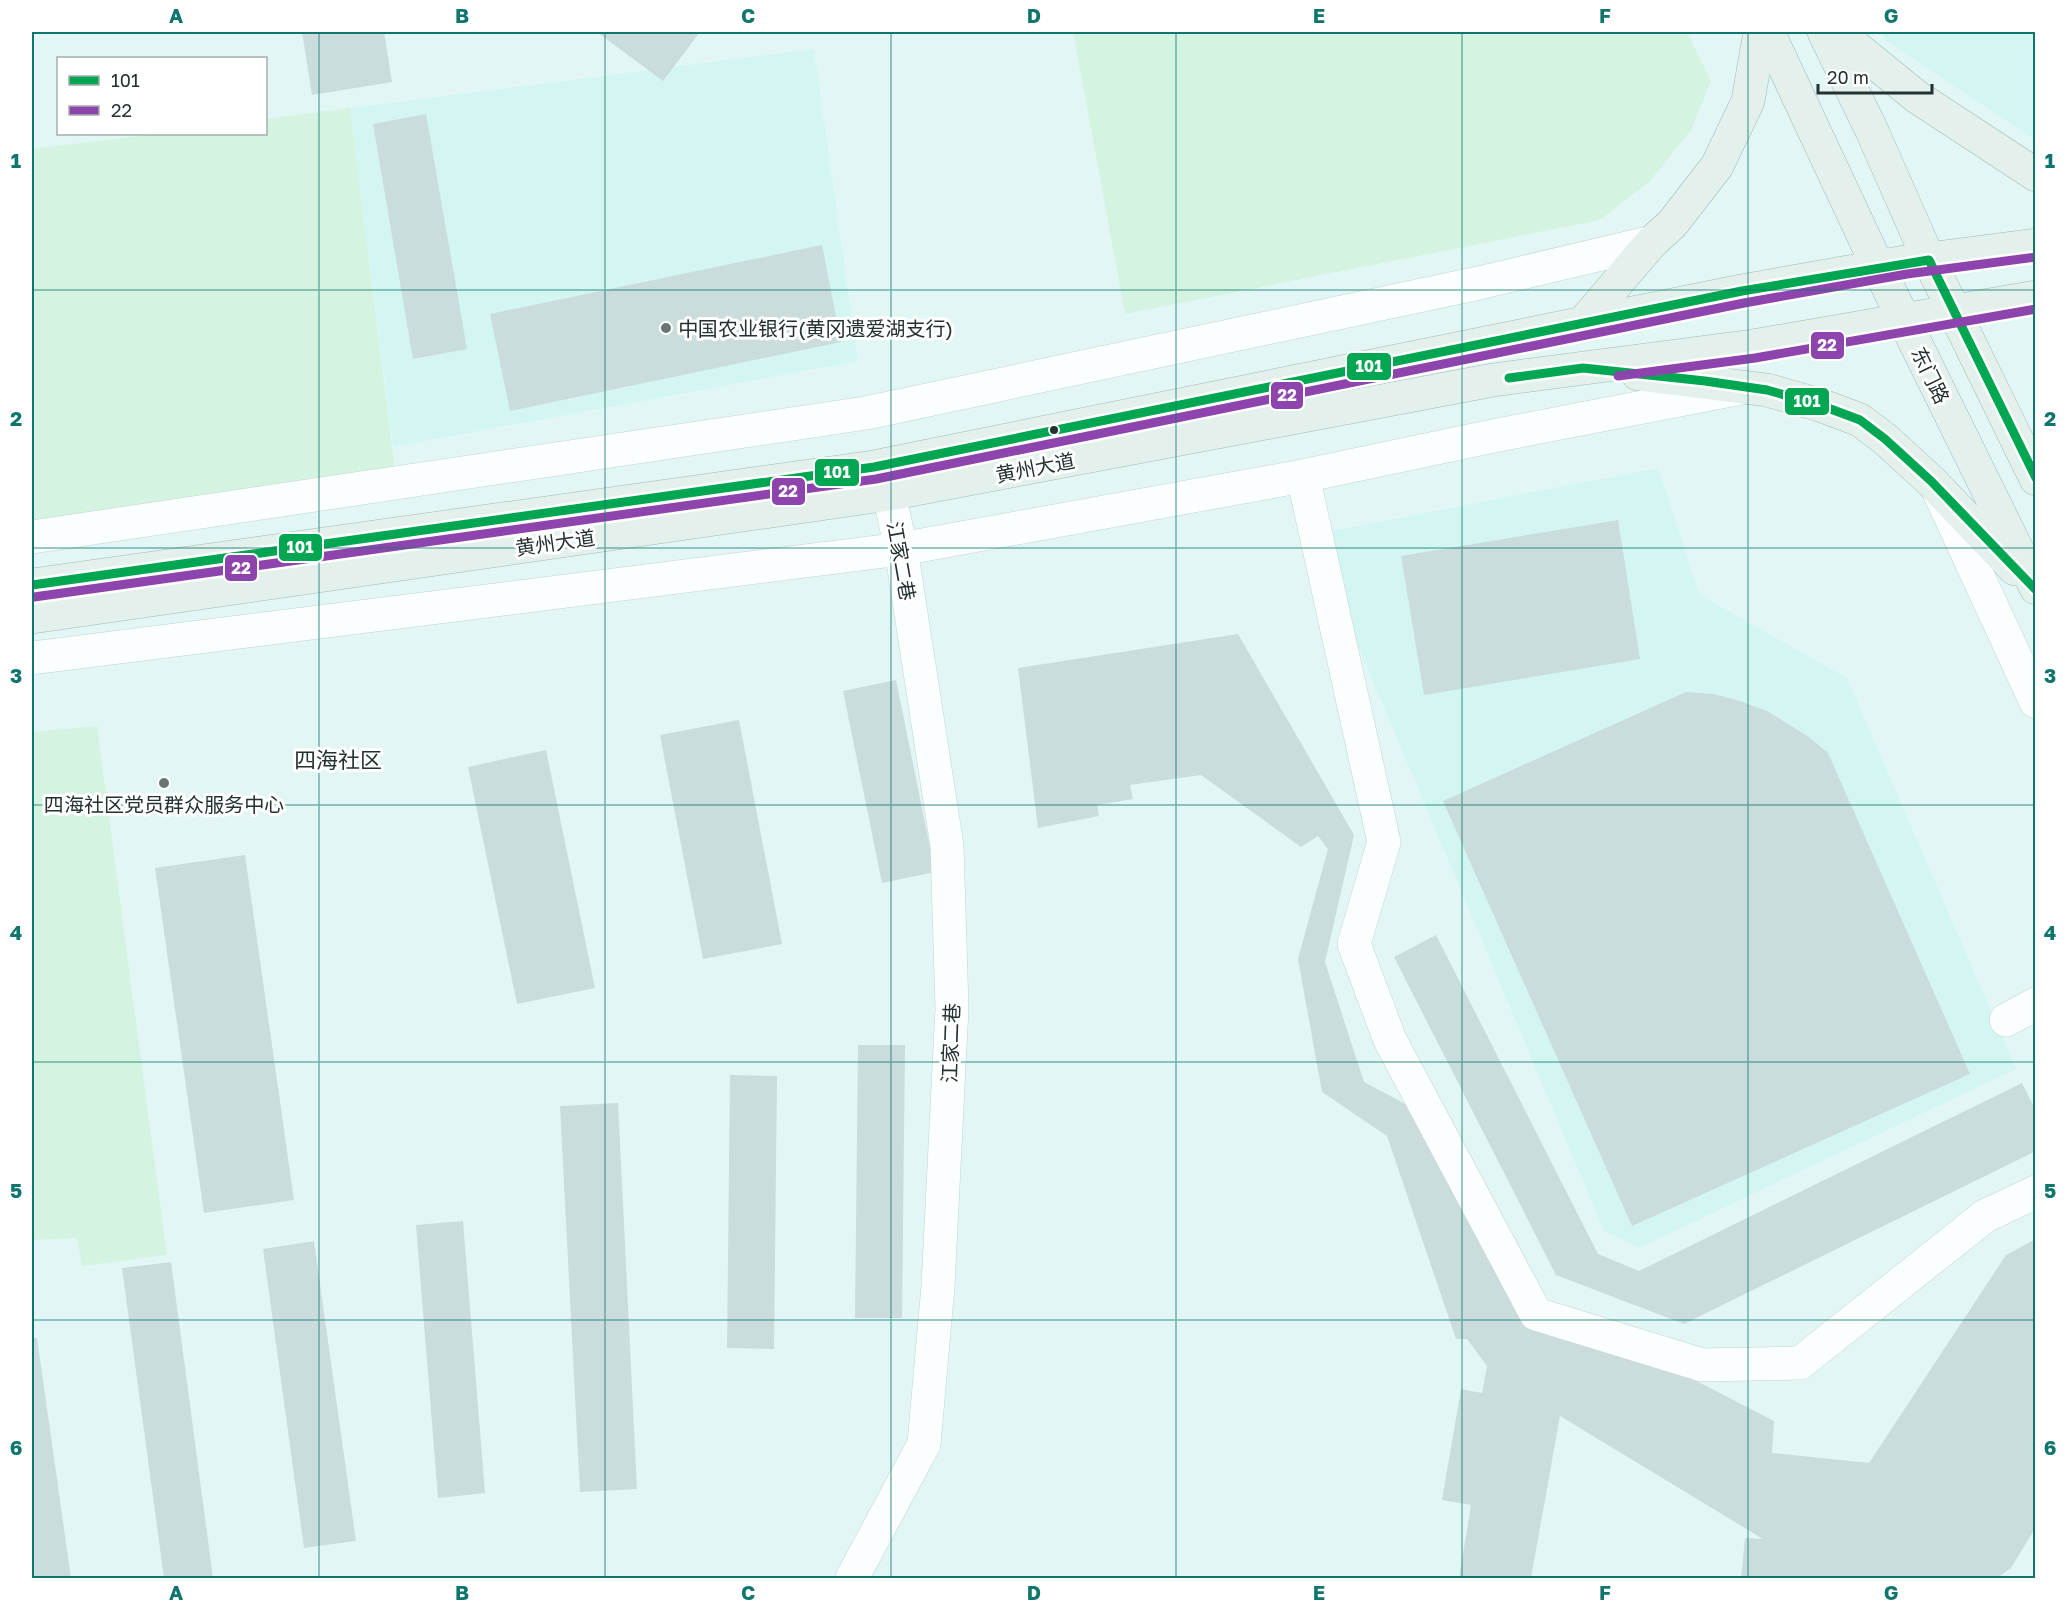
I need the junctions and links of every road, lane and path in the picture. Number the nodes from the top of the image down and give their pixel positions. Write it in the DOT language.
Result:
graph roads {
  1 [pos="1760,32"];
  2 [pos="1768,32"];
  3 [pos="1824,32"];
  4 [pos="1837,32"];
  5 [pos="2036,176"];
  6 [pos="1652,242"];
  7 [pos="2036,245"];
  8 [pos="1929,260"];
  9 [pos="1878,267"];
  10 [pos="2036,297"];
  11 [pos="1954,311"];
  12 [pos="1904,320"];
  13 [pos="1582,324"];
  14 [pos="1583,368"];
  15 [pos="1744,387"];
  16 [pos="1303,476"];
  17 [pos="2036,479"];
  18 [pos="1937,487"];
  19 [pos="889,494"];
  20 [pos="32,537"];
  21 [pos="901,549"];
  22 [pos="32,585"];
  23 [pos="2036,589"];
  24 [pos="32,617"];
  25 [pos="32,658"];
  26 [pos="2036,702"];
  27 [pos="2036,1004"];
  28 [pos="2006,1020"];
  29 [pos="2036,1192"];
  30 [pos="852,1578"];
  1 -- 6 [label="main road"];
  2 -- 9 [label="main road, 东门路"];
  3 -- 8 [label="main road"];
  4 -- 5 [label="main road"];
  6 -- 13 [label="main road"];
  6 -- 20 [label="street"];
  7 -- 8 [label="main road, 黄州大道"];
  8 -- 9 [label="main road, 黄州大道"];
  8 -- 11 [label="main road"];
  9 -- 12 [label="main road, 东门路"];
  9 -- 13 [label="main road, 黄州大道"];
  10 -- 11 [label="main road, 黄州大道"];
  11 -- 12 [label="main road, 黄州大道"];
  11 -- 17 [label="main road"];
  12 -- 14 [label="main road, 黄州大道"];
  12 -- 23 [label="main road, 东门路"];
  13 -- 22 [label="main road, 黄州大道"];
  14 -- 15 [label="main road"];
  14 -- 19 [label="main road, 黄州大道"];
  15 -- 16 [label="street"];
  15 -- 18 [label="main road"];
  16 -- 21 [label="street"];
  16 -- 29 [label="street"];
  18 -- 23 [label="main road"];
  18 -- 26 [label="street"];
  19 -- 21 [label="street, 江家二巷"];
  19 -- 24 [label="main road, 黄州大道"];
  21 -- 25 [label="street"];
  21 -- 30 [label="street, 江家二巷"];
  27 -- 28 [label="street"];
}
